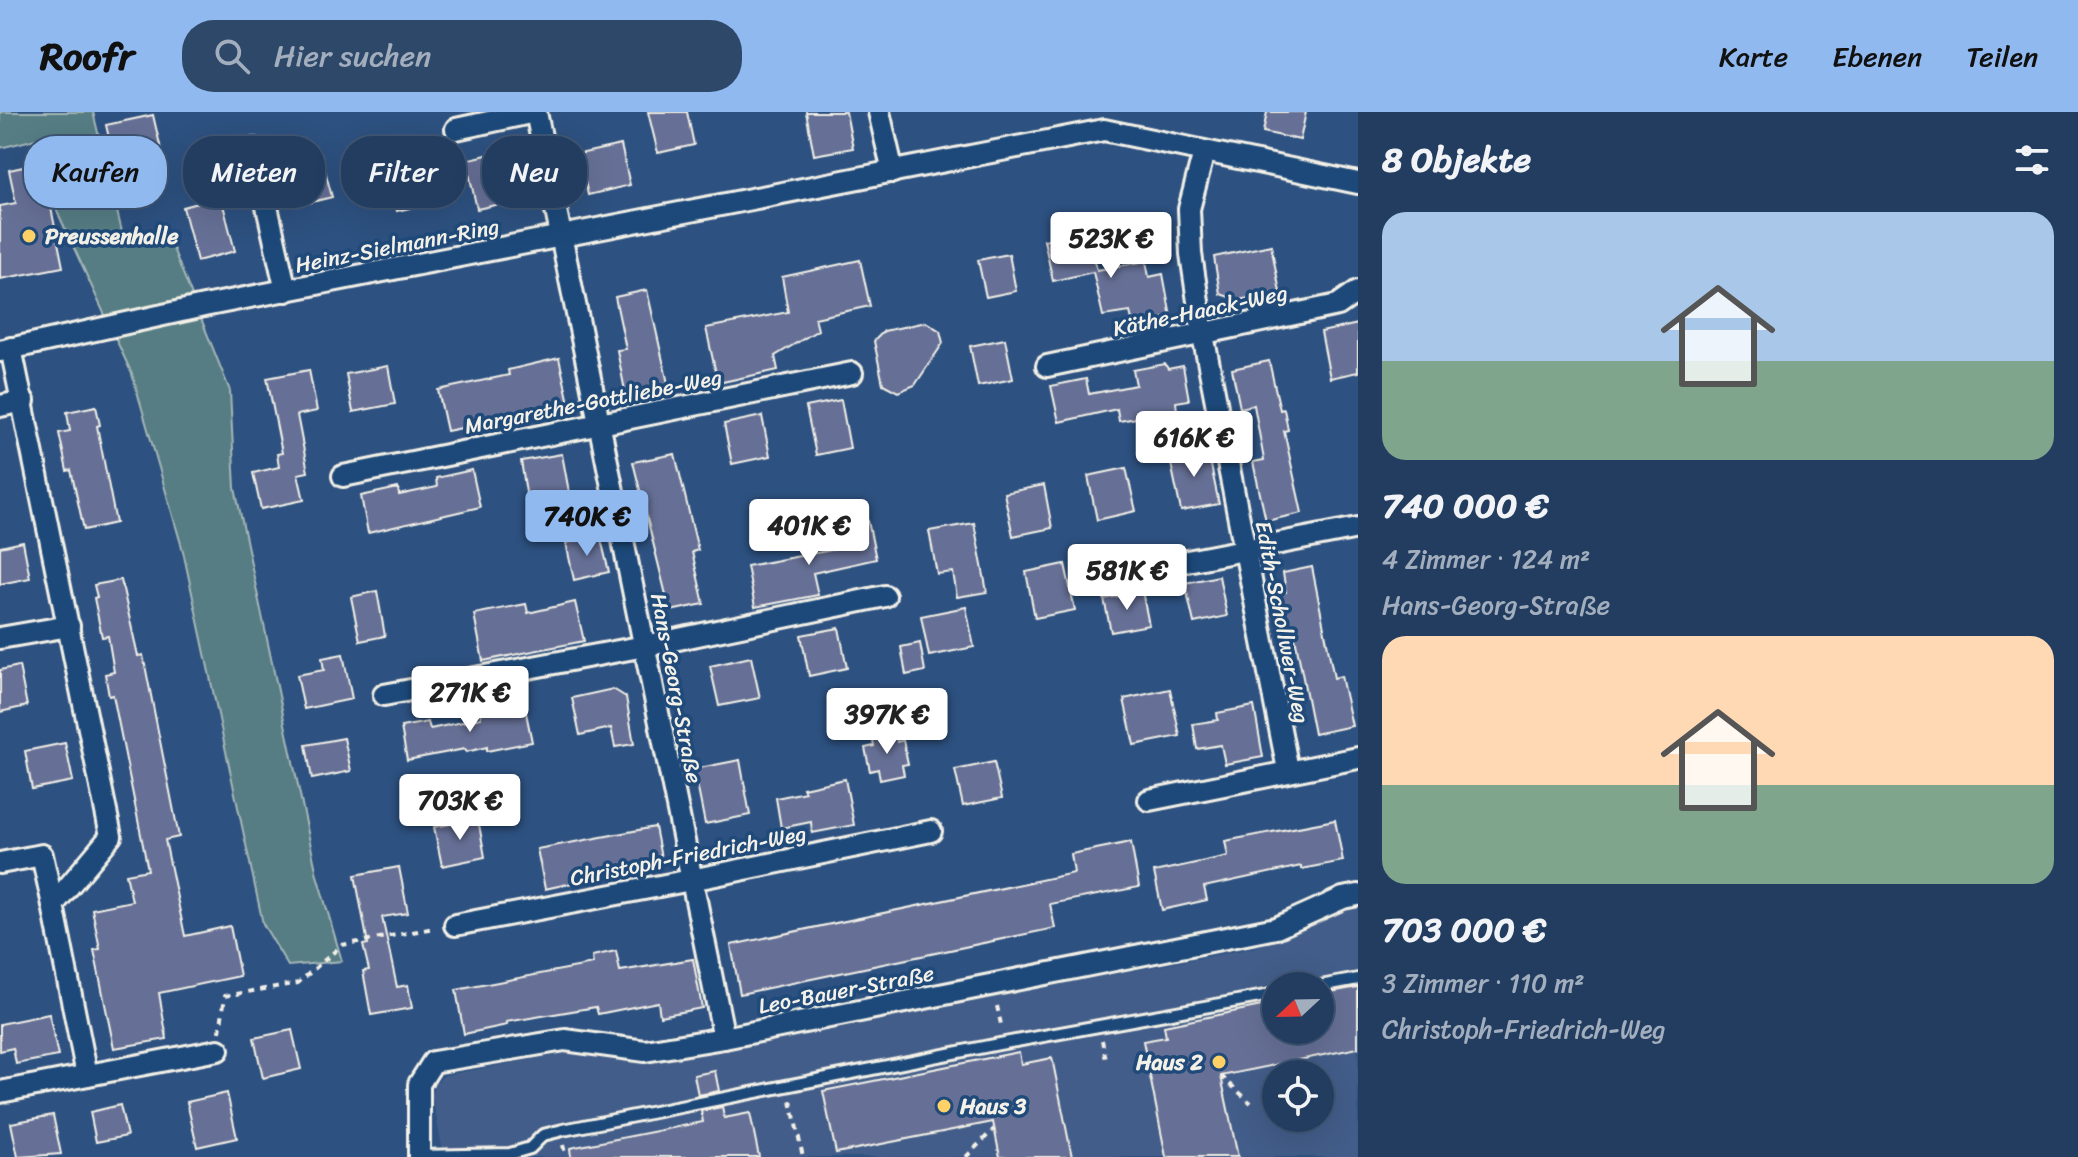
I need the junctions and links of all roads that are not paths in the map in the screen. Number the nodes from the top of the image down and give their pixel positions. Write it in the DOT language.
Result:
graph roads {
  1 [pos="535,112"];
  2 [pos="879,112"];
  3 [pos="456,129"];
  4 [pos="1204,152"];
  5 [pos="893,172"];
  6 [pos="1358,183"];
  7 [pos="267,208"];
  8 [pos="562,237"];
  9 [pos="286,291"];
  10 [pos="1358,291"];
  11 [pos="1203,335"];
  12 [pos="6,350"];
  13 [pos="1047,366"];
  14 [pos="852,373"];
  15 [pos="24,401"];
  16 [pos="0,406"];
  17 [pos="599,425"];
  18 [pos="343,476"];
  19 [pos="1358,528"];
  20 [pos="1244,551"];
  21 [pos="1094,579"];
  22 [pos="885,596"];
  23 [pos="69,626"];
  24 [pos="0,638"];
  25 [pos="645,646"];
  26 [pos="384,695"];
  27 [pos="1358,758"];
  28 [pos="1288,770"];
  29 [pos="1149,800"];
  30 [pos="931,831"];
  31 [pos="0,863"];
  32 [pos="691,880"];
  33 [pos="1358,895"];
  34 [pos="53,905"];
  35 [pos="455,925"];
  36 [pos="1358,979"];
  37 [pos="1334,983"];
  38 [pos="1262,997"];
  39 [pos="724,1038"];
  40 [pos="218,1050"];
  41 [pos="87,1075"];
  42 [pos="0,1092"];
  43 [pos="416,1157"];
  1 -- 3 [label="street, Hans-Georg-Straße"];
  1 -- 8 [label="street, Hans-Georg-Straße"];
  2 -- 5 [label="street"];
  4 -- 5 [label="street, Heinz-Sielmann-Ring"];
  4 -- 6 [label="street, Heinz-Sielmann-Ring"];
  4 -- 11 [label="street, Edith-Schollwer-Weg"];
  5 -- 8 [label="street, Heinz-Sielmann-Ring"];
  7 -- 9 [label="street, Heinz-Sielmann-Ring"];
  8 -- 9 [label="street, Heinz-Sielmann-Ring"];
  8 -- 17 [label="street, Hans-Georg-Straße"];
  9 -- 12 [label="street, Heinz-Sielmann-Ring"];
  10 -- 11 [label="street, Käthe-Haack-Weg"];
  11 -- 13 [label="street, Käthe-Haack-Weg"];
  11 -- 20 [label="street, Edith-Schollwer-Weg"];
  12 -- 15 [label="street"];
  14 -- 17 [label="street, Margarethe-Gottliebe-Weg"];
  15 -- 16 [label="street"];
  15 -- 23 [label="street"];
  17 -- 18 [label="street, Margarethe-Gottliebe-Weg"];
  17 -- 25 [label="street, Hans-Georg-Straße"];
  19 -- 20 [label="street"];
  20 -- 21 [label="street"];
  20 -- 28 [label="street, Edith-Schollwer-Weg"];
  22 -- 25 [label="street"];
  23 -- 24 [label="street"];
  23 -- 34 [label="street"];
  25 -- 26 [label="street"];
  25 -- 32 [label="street, Hans-Georg-Straße"];
  27 -- 28 [label="street"];
  28 -- 29 [label="street"];
  30 -- 32 [label="street, Christoph-Friedrich-Weg"];
  31 -- 34 [label="street"];
  32 -- 35 [label="street, Christoph-Friedrich-Weg"];
  32 -- 39 [label="street, Hans-Georg-Straße"];
  33 -- 39 [label="street, Leo-Bauer-Straße"];
  34 -- 41 [label="street"];
  36 -- 37 [label="lane"];
  38 -- 43 [label="lane"];
  39 -- 43 [label="street, Leo-Bauer-Straße"];
  40 -- 41 [label="street"];
  41 -- 42 [label="street"];
}
